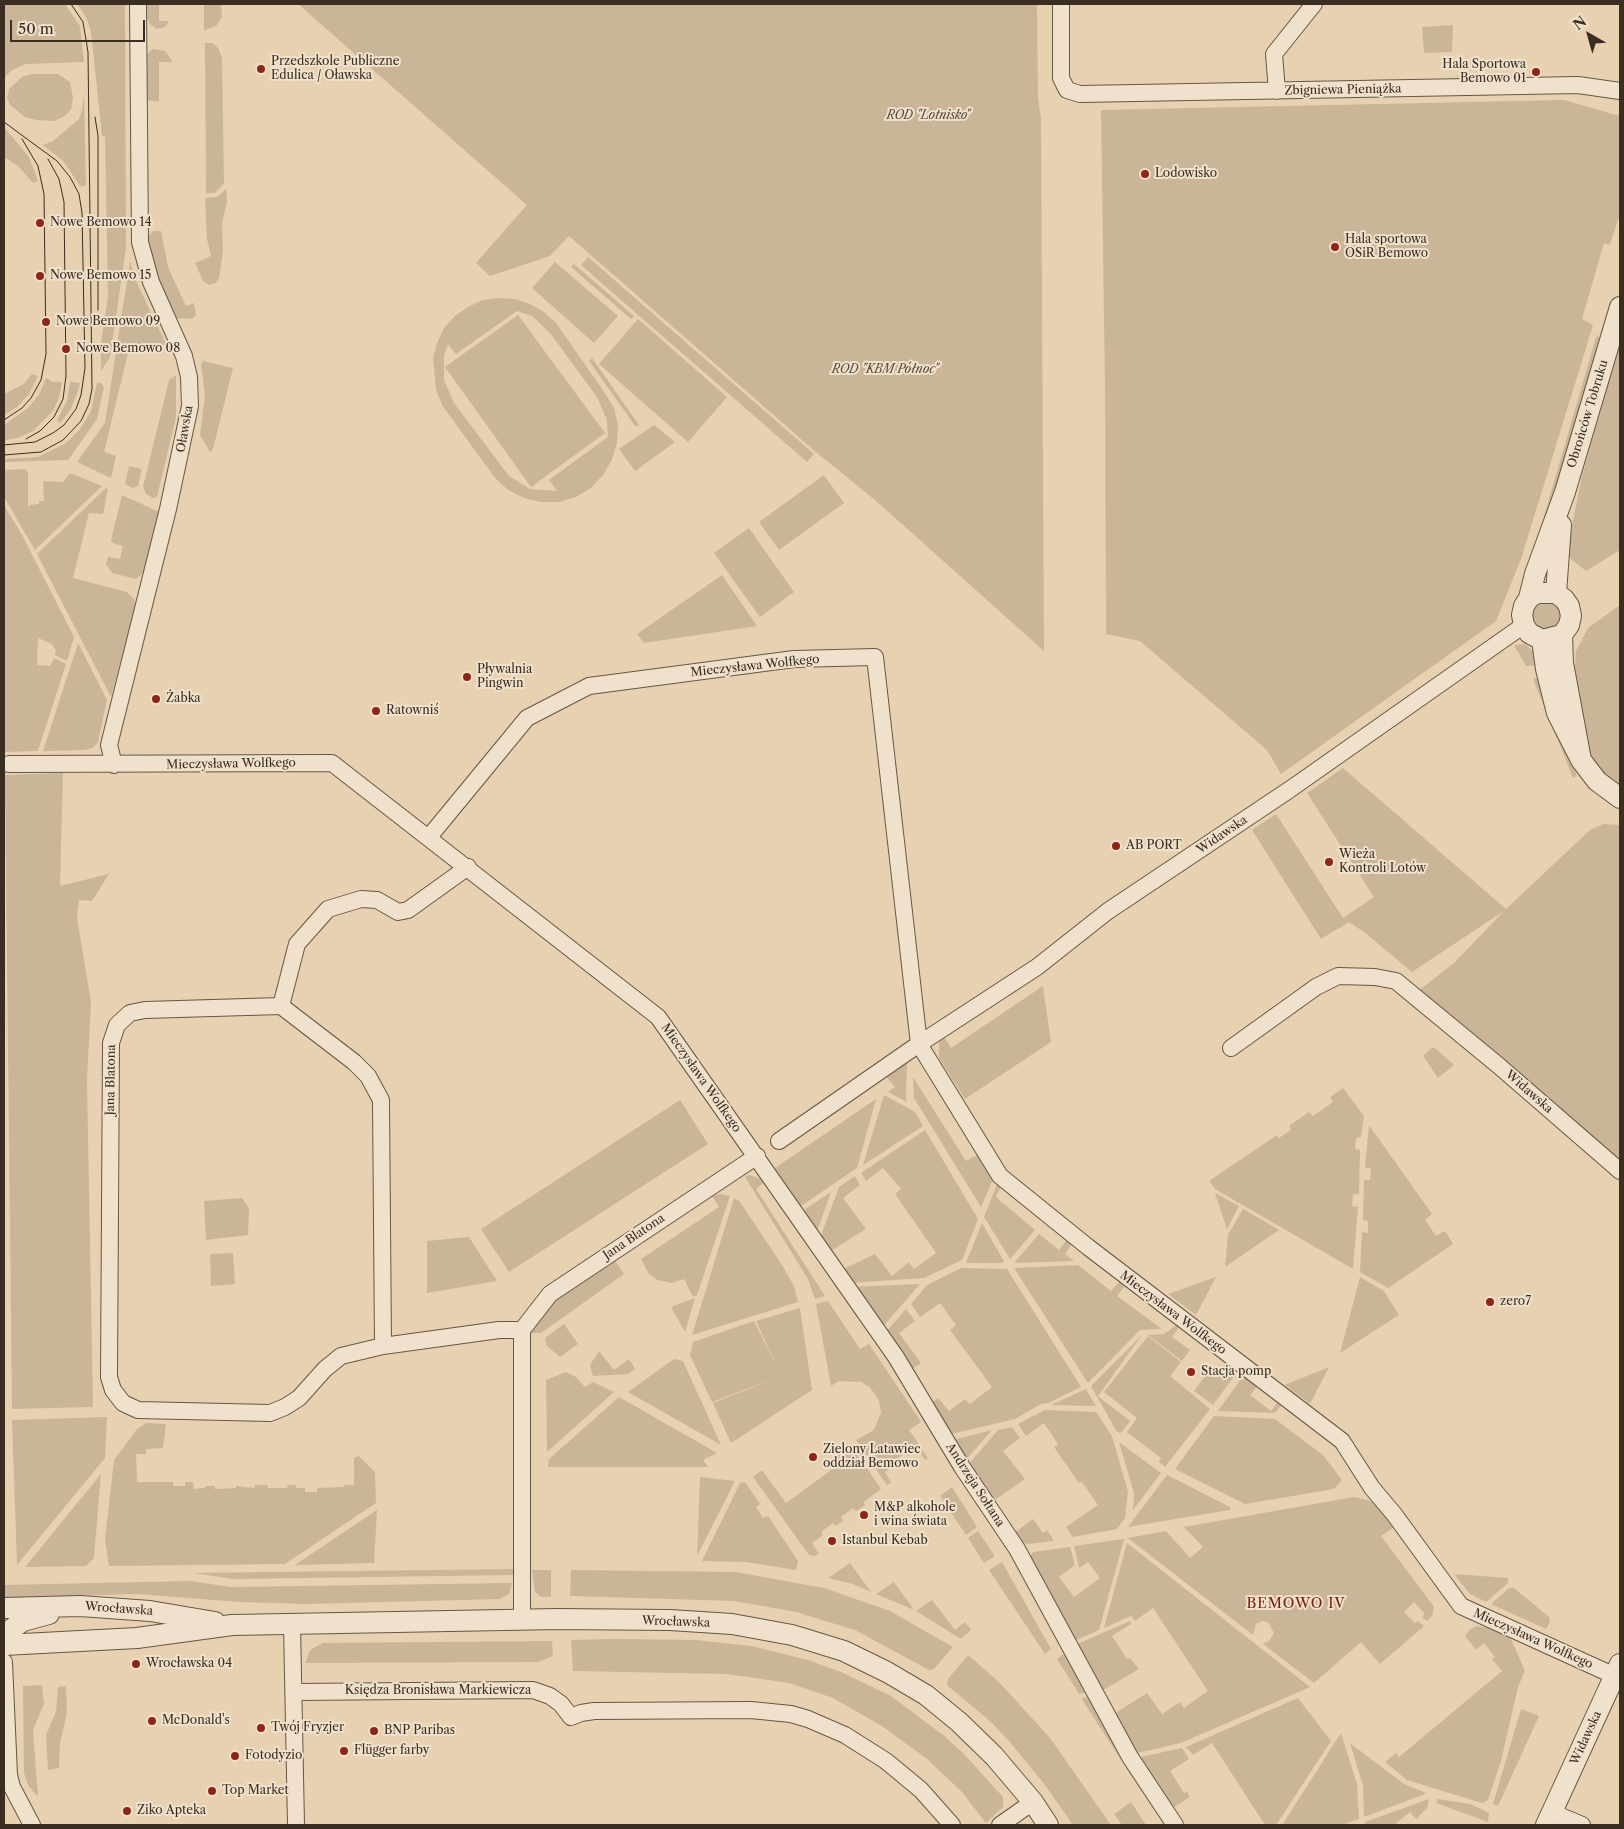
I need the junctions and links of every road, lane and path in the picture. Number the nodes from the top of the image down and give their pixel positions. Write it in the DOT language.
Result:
graph roads {
  1 [pos="138,4"];
  2 [pos="1060,4"];
  3 [pos="1314,4"];
  4 [pos="1277,91"];
  5 [pos="1620,91"];
  6 [pos="1620,307"];
  7 [pos="1565,492"];
  8 [pos="1556,593"];
  9 [pos="1529,598"];
  10 [pos="1524,625"];
  11 [pos="1566,630"];
  12 [pos="1542,640"];
  13 [pos="1581,760"];
  14 [pos="9,764"];
  15 [pos="114,765"];
  16 [pos="1620,798"];
  17 [pos="429,837"];
  18 [pos="468,867"];
  19 [pos="280,1006"];
  20 [pos="919,1044"];
  21 [pos="1231,1048"];
  22 [pos="779,1142"];
  23 [pos="757,1156"];
  24 [pos="1620,1171"];
  25 [pos="522,1330"];
  26 [pos="382,1346"];
  27 [pos="80,1606"];
  28 [pos="4,1608"];
  29 [pos="522,1619"];
  30 [pos="232,1625"];
  31 [pos="292,1625"];
  32 [pos="4,1644"];
  33 [pos="4,1662"];
  34 [pos="1618,1670"];
  35 [pos="294,1692"];
  36 [pos="1033,1802"];
  37 [pos="1549,1819"];
  38 [pos="32,1825"];
  39 [pos="296,1825"];
  40 [pos="952,1825"];
  41 [pos="1000,1825"];
  42 [pos="1048,1825"];
  43 [pos="1175,1825"];
  44 [pos="1582,1825"];
  1 -- 15 [label="street, Oławska"];
  2 -- 4 [label="street, Zbigniewa Pieniążka"];
  3 -- 4 [label="street"];
  4 -- 5 [label="street, Zbigniewa Pieniążka"];
  6 -- 7 [label="street, Obrońców Tobruku"];
  7 -- 8 [label="street, Obrońców Tobruku"];
  7 -- 9 [label="street, Obrońców Tobruku"];
  8 -- 9 [label="street"];
  8 -- 11 [label="street"];
  9 -- 10 [label="street"];
  10 -- 12 [label="street"];
  10 -- 20 [label="street, Widawska"];
  11 -- 12 [label="street"];
  11 -- 13 [label="street"];
  12 -- 13 [label="street"];
  13 -- 16 [label="street"];
  14 -- 15 [label="street, Mieczysława Wolfkego"];
  15 -- 17 [label="street, Mieczysława Wolfkego"];
  17 -- 18 [label="street, Mieczysława Wolfkego"];
  17 -- 20 [label="street, Mieczysława Wolfkego"];
  18 -- 19 [label="street"];
  18 -- 23 [label="street, Mieczysława Wolfkego"];
  19 -- 26 [label="street"];
  19 -- 26 [label="street, Jana Blatona"];
  20 -- 22 [label="street"];
  20 -- 34 [label="street, Mieczysława Wolfkego"];
  21 -- 24 [label="street, Widawska"];
  23 -- 25 [label="street, Jana Blatona"];
  23 -- 43 [label="street, Andrzeja Sołtana"];
  25 -- 26 [label="street, Jana Blatona"];
  25 -- 29 [label="street"];
  27 -- 28 [label="street, Wrocławska"];
  27 -- 30 [label="street, Wrocławska"];
  27 -- 32 [label="street"];
  29 -- 31 [label="street, Wrocławska"];
  29 -- 36 [label="street, Wrocławska"];
  30 -- 31 [label="street, Wrocławska"];
  30 -- 32 [label="street, Wrocławska"];
  31 -- 35 [label="street"];
  33 -- 38 [label="street"];
  34 -- 37 [label="street, Widawska"];
  35 -- 39 [label="street"];
  35 -- 40 [label="street, Księdza Bronisława Markiewicza"];
  36 -- 41 [label="street"];
  36 -- 42 [label="street, Wrocławska"];
  37 -- 44 [label="street, Widawska"];
}
